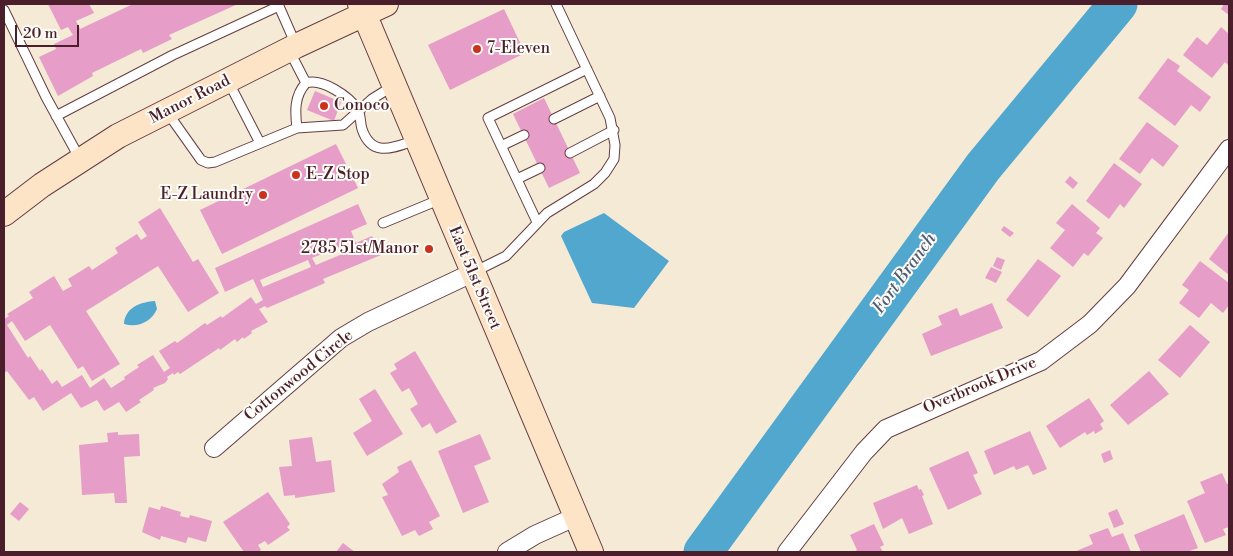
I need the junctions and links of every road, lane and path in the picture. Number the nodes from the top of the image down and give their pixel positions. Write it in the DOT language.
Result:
graph roads {
  1 [pos="386,4"];
  2 [pos="556,4"];
  3 [pos="278,5"];
  4 [pos="362,9"];
  5 [pos="4,10"];
  6 [pos="292,47"];
  7 [pos="587,69"];
  8 [pos="228,81"];
  9 [pos="306,83"];
  10 [pos="394,85"];
  11 [pos="600,96"];
  12 [pos="358,111"];
  13 [pos="166,112"];
  14 [pos="56,116"];
  15 [pos="554,119"];
  16 [pos="296,128"];
  17 [pos="614,130"];
  18 [pos="524,135"];
  19 [pos="417,140"];
  20 [pos="260,143"];
  21 [pos="501,146"];
  22 [pos="1229,149"];
  23 [pos="570,152"];
  24 [pos="80,159"];
  25 [pos="540,168"];
  26 [pos="517,179"];
  27 [pos="441,199"];
  28 [pos="4,214"];
  29 [pos="537,222"];
  30 [pos="383,223"];
  31 [pos="472,274"];
  32 [pos="214,448"];
  33 [pos="575,517"];
  34 [pos="507,552"];
  35 [pos="590,552"];
  36 [pos="787,552"];
  1 -- 4 [label="main road, Manor Road"];
  2 -- 7 [label="lane"];
  3 -- 6 [label="lane"];
  3 -- 14 [label="lane"];
  4 -- 6 [label="main road, Manor Road"];
  4 -- 10 [label="main road, East 51st Street"];
  5 -- 14 [label="lane"];
  6 -- 8 [label="main road, Manor Road"];
  6 -- 9 [label="lane"];
  7 -- 11 [label="lane"];
  7 -- 21 [label="lane"];
  8 -- 13 [label="main road, Manor Road"];
  8 -- 20 [label="lane"];
  9 -- 12 [label="lane"];
  9 -- 16 [label="lane"];
  10 -- 12 [label="lane"];
  10 -- 19 [label="main road, East 51st Street"];
  11 -- 15 [label="lane"];
  11 -- 17 [label="lane"];
  12 -- 16 [label="lane"];
  12 -- 19 [label="lane"];
  13 -- 20 [label="lane"];
  13 -- 24 [label="main road, Manor Road"];
  14 -- 24 [label="lane"];
  16 -- 20 [label="lane"];
  17 -- 23 [label="lane"];
  17 -- 29 [label="lane"];
  18 -- 21 [label="lane"];
  19 -- 27 [label="main road, East 51st Street"];
  21 -- 26 [label="lane"];
  22 -- 36 [label="street, Overbrook Drive"];
  24 -- 28 [label="main road, Manor Road"];
  25 -- 26 [label="lane"];
  26 -- 29 [label="lane"];
  27 -- 30 [label="lane"];
  27 -- 31 [label="main road, East 51st Street"];
  29 -- 31 [label="lane"];
  31 -- 32 [label="street, Cottonwood Circle"];
  31 -- 33 [label="main road, East 51st Street"];
  33 -- 34 [label="street"];
  33 -- 35 [label="main road, East 51st Street"];
}
